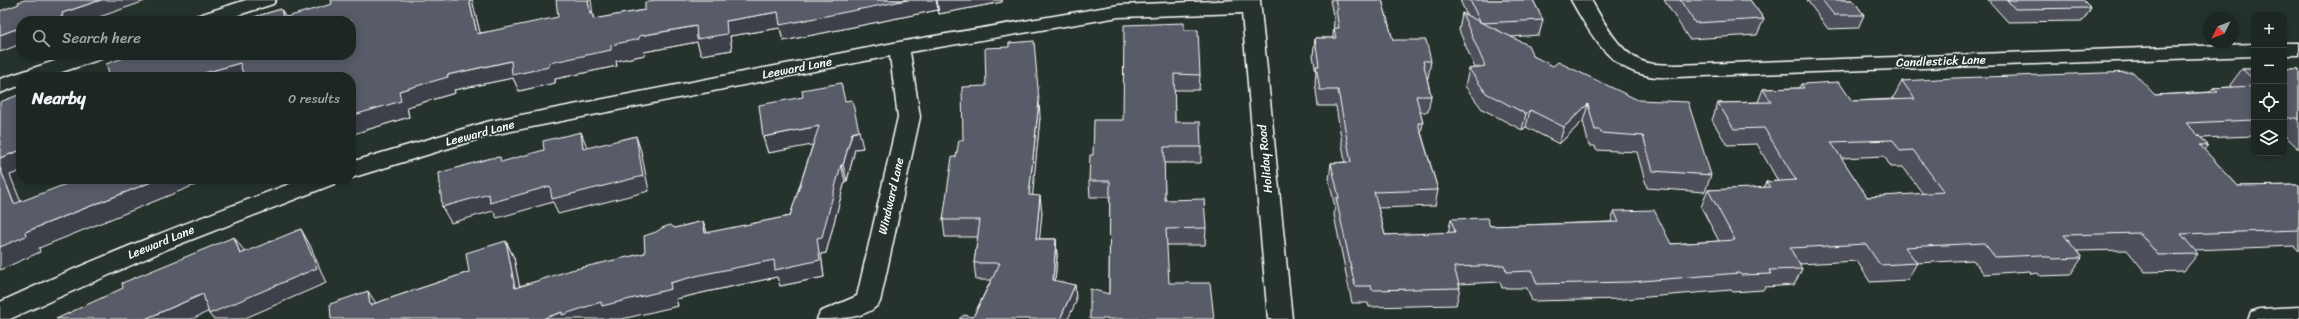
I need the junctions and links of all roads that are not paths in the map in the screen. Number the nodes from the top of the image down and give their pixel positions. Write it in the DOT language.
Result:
graph roads {
  1 [pos="266,0"];
  2 [pos="1581,0"];
  3 [pos="1250,3"];
  4 [pos="216,16"];
  5 [pos="899,48"];
  6 [pos="2299,48"];
  7 [pos="2287,49"];
  8 [pos="2251,50"];
  9 [pos="78,60"];
  10 [pos="40,72"];
  11 [pos="16,80"];
  12 [pos="0,86"];
  13 [pos="356,168"];
  14 [pos="312,184"];
  15 [pos="0,313"];
  16 [pos="2299,317"];
  17 [pos="829,319"];
  18 [pos="1280,319"];
  19 [pos="2260,319"];
  1 -- 4 [label="street"];
  2 -- 8 [label="street, Candlestick Lane"];
  3 -- 5 [label="street, Leeward Lane"];
  3 -- 18 [label="street, Holiday Road"];
  5 -- 13 [label="street, Leeward Lane"];
  5 -- 17 [label="street, Windward Lane"];
  6 -- 7 [label="street"];
  9 -- 10 [label="street"];
  11 -- 12 [label="street"];
  14 -- 15 [label="street, Leeward Lane"];
  16 -- 19 [label="street"];
}
